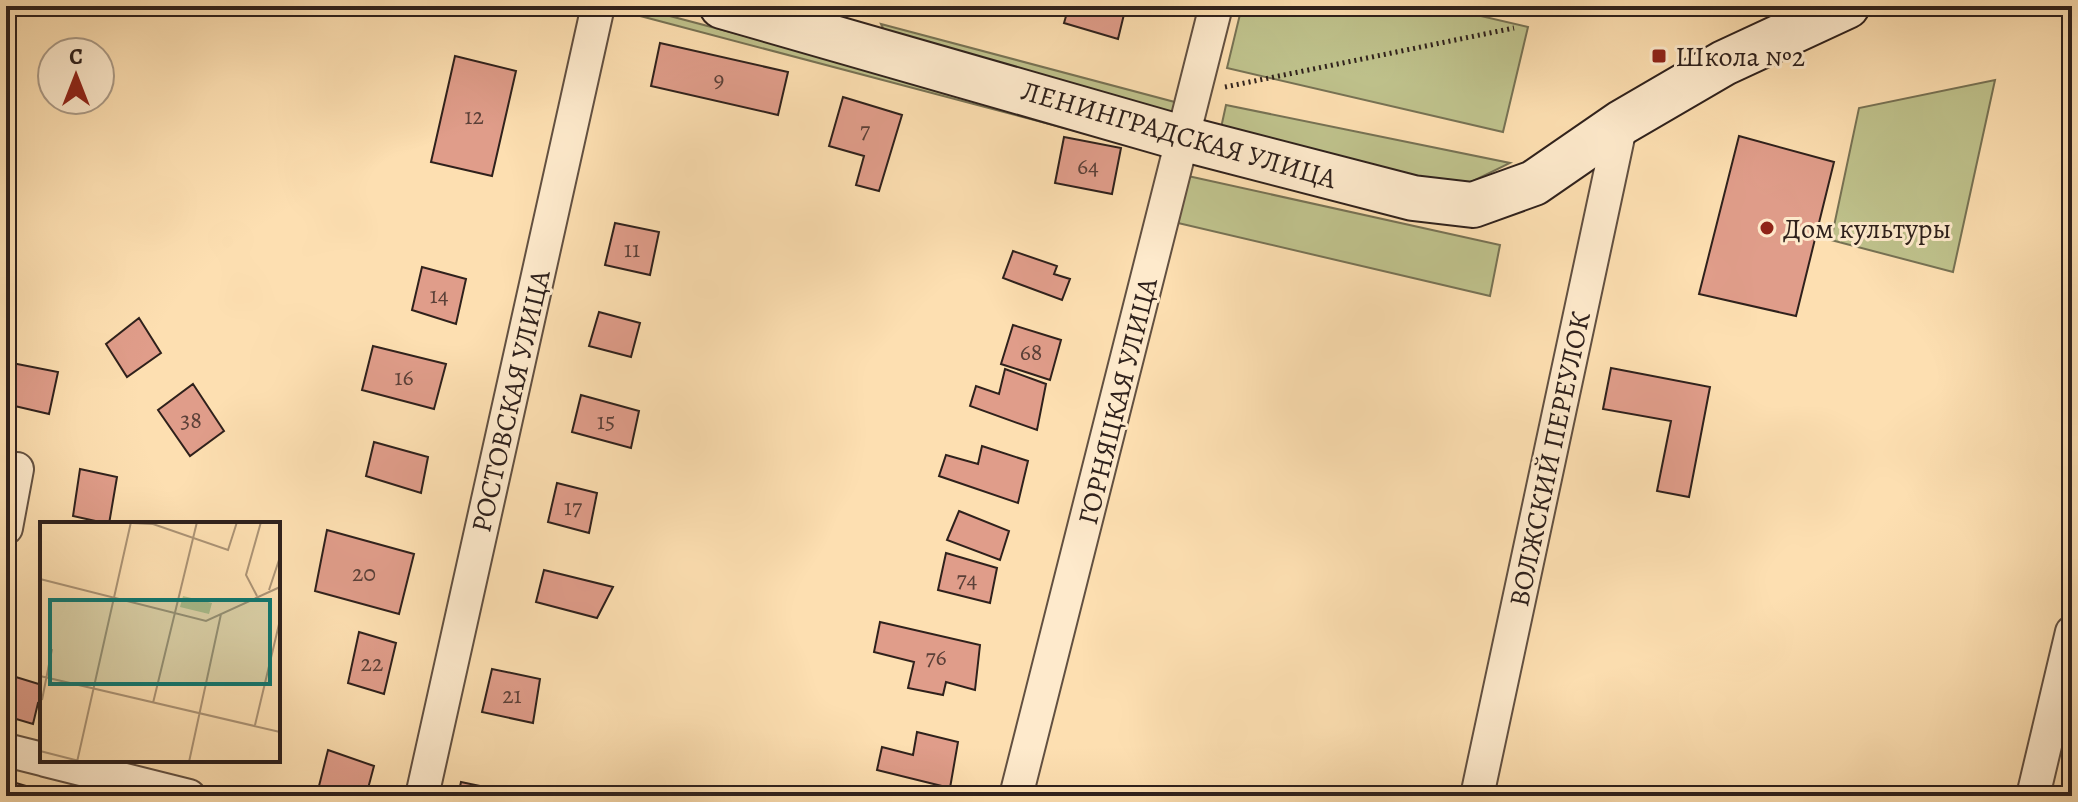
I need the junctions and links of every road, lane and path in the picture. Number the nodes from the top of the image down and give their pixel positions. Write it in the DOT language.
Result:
graph roads {
  1 [pos="598,6"];
  2 [pos="722,6"];
  3 [pos="1216,6"];
  4 [pos="1847,6"];
  5 [pos="1514,28"];
  6 [pos="1196,93"];
  7 [pos="1621,123"];
  8 [pos="1185,139"];
  9 [pos="17,469"];
  10 [pos="6,528"];
  11 [pos="2072,632"];
  12 [pos="2060,732"];
  13 [pos="6,750"];
  14 [pos="40,759"];
  15 [pos="52,762"];
  16 [pos="189,796"];
  17 [pos="422,796"];
  18 [pos="1016,796"];
  19 [pos="1477,796"];
  20 [pos="2033,796"];
  1 -- 17 [label="street, РОСТОВСКАЯ УЛИЦА"];
  2 -- 8 [label="street, ЛЕНИНГРАДСКАЯ УЛИЦА"];
  3 -- 6 [label="street, ГОРНЯЦКАЯ УЛИЦА"];
  4 -- 7 [label="street, ЛЕНИНГРАДСКАЯ УЛИЦА"];
  5 -- 6 [label="path"];
  6 -- 8 [label="street, ГОРНЯЦКАЯ УЛИЦА"];
  7 -- 8 [label="street, ЛЕНИНГРАДСКАЯ УЛИЦА"];
  7 -- 19 [label="street, ВОЛЖСКИЙ ПЕРЕУЛОК"];
  8 -- 18 [label="street, ГОРНЯЦКАЯ УЛИЦА"];
  9 -- 10 [label="street"];
  11 -- 12 [label="street"];
  12 -- 20 [label="street"];
  13 -- 14 [label="street"];
  15 -- 16 [label="street"];
}
